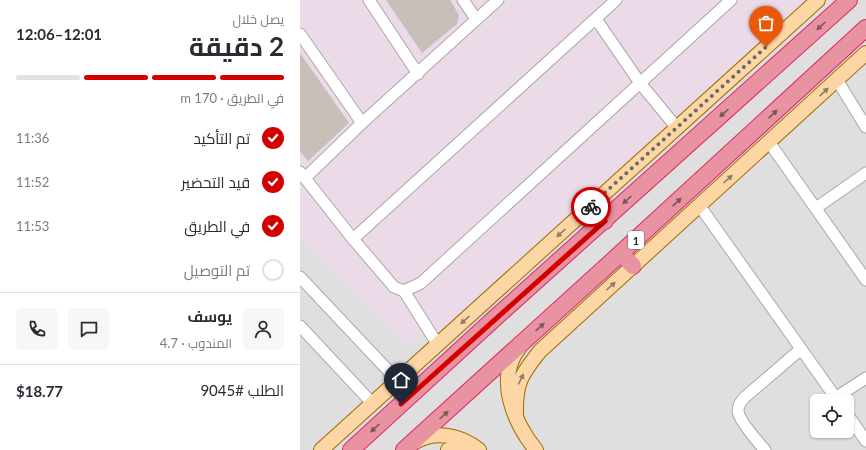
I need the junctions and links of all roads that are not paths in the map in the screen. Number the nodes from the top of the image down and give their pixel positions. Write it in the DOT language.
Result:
graph roads {
  1 [pos="369,0"];
  2 [pos="463,0"];
  3 [pos="498,0"];
  4 [pos="616,0"];
  5 [pos="731,0"];
  6 [pos="818,0"];
  7 [pos="849,0"];
  8 [pos="476,19"];
  9 [pos="596,19"];
  10 [pos="866,28"];
  11 [pos="300,34"];
  12 [pos="866,53"];
  13 [pos="418,74"];
  14 [pos="837,80"];
  15 [pos="640,83"];
  16 [pos="362,123"];
  17 [pos="677,128"];
  18 [pos="866,128"];
  19 [pos="769,142"];
  20 [pos="866,173"];
  21 [pos="303,175"];
  22 [pos="699,205"];
  23 [pos="590,206"];
  24 [pos="816,208"];
  25 [pos="605,221"];
  26 [pos="353,239"];
  27 [pos="621,253"];
  28 [pos="633,266"];
  29 [pos="300,277"];
  30 [pos="866,280"];
  31 [pos="404,291"];
  32 [pos="300,326"];
  33 [pos="522,344"];
  34 [pos="438,345"];
  35 [pos="801,349"];
  36 [pos="866,378"];
  37 [pos="398,381"];
  38 [pos="833,394"];
  39 [pos="844,394"];
  40 [pos="372,403"];
  41 [pos="516,417"];
  42 [pos="854,424"];
  43 [pos="866,441"];
  44 [pos="408,446"];
  45 [pos="321,450"];
  46 [pos="351,450"];
  47 [pos="448,450"];
  48 [pos="474,450"];
  49 [pos="479,450"];
  50 [pos="536,450"];
  51 [pos="765,450"];
  1 -- 13 [label="street"];
  2 -- 8 [label="street"];
  3 -- 8 [label="street"];
  4 -- 9 [label="street"];
  5 -- 15 [label="street"];
  6 -- 17 [label="main road"];
  7 -- 25 [label="highway, one-way"];
  8 -- 13 [label="street"];
  9 -- 15 [label="street"];
  9 -- 26 [label="street"];
  27 -- 10 [label="highway, 1, one-way"];
  11 -- 16 [label="street"];
  12 -- 14 [label="main road"];
  13 -- 16 [label="street"];
  14 -- 18 [label="street"];
  19 -- 14 [label="main road, one-way"];
  15 -- 17 [label="street"];
  15 -- 31 [label="street"];
  16 -- 21 [label="street"];
  17 -- 23 [label="main road"];
  22 -- 19 [label="main road, one-way"];
  19 -- 24 [label="street"];
  20 -- 24 [label="street"];
  21 -- 26 [label="street"];
  22 -- 28 [label="main road"];
  22 -- 35 [label="street"];
  23 -- 25 [label="highway"];
  23 -- 34 [label="main road, one-way"];
  24 -- 30 [label="street"];
  25 -- 46 [label="highway, one-way"];
  26 -- 31 [label="street"];
  27 -- 28 [label="highway"];
  33 -- 27 [label="highway, 1, one-way"];
  41 -- 28 [label="main road, one-way"];
  29 -- 37 [label="street"];
  31 -- 34 [label="street"];
  32 -- 40 [label="street"];
  33 -- 41 [label="main road"];
  44 -- 33 [label="highway, 1, one-way"];
  34 -- 37 [label="main road"];
  35 -- 38 [label="street"];
  35 -- 51 [label="street"];
  36 -- 39 [label="street"];
  37 -- 40 [label="main road"];
  40 -- 45 [label="main road"];
  41 -- 50 [label="main road"];
  42 -- 43 [label="street"];
  44 -- 49 [label="main road"];
  47 -- 48 [label="main road"];
}
